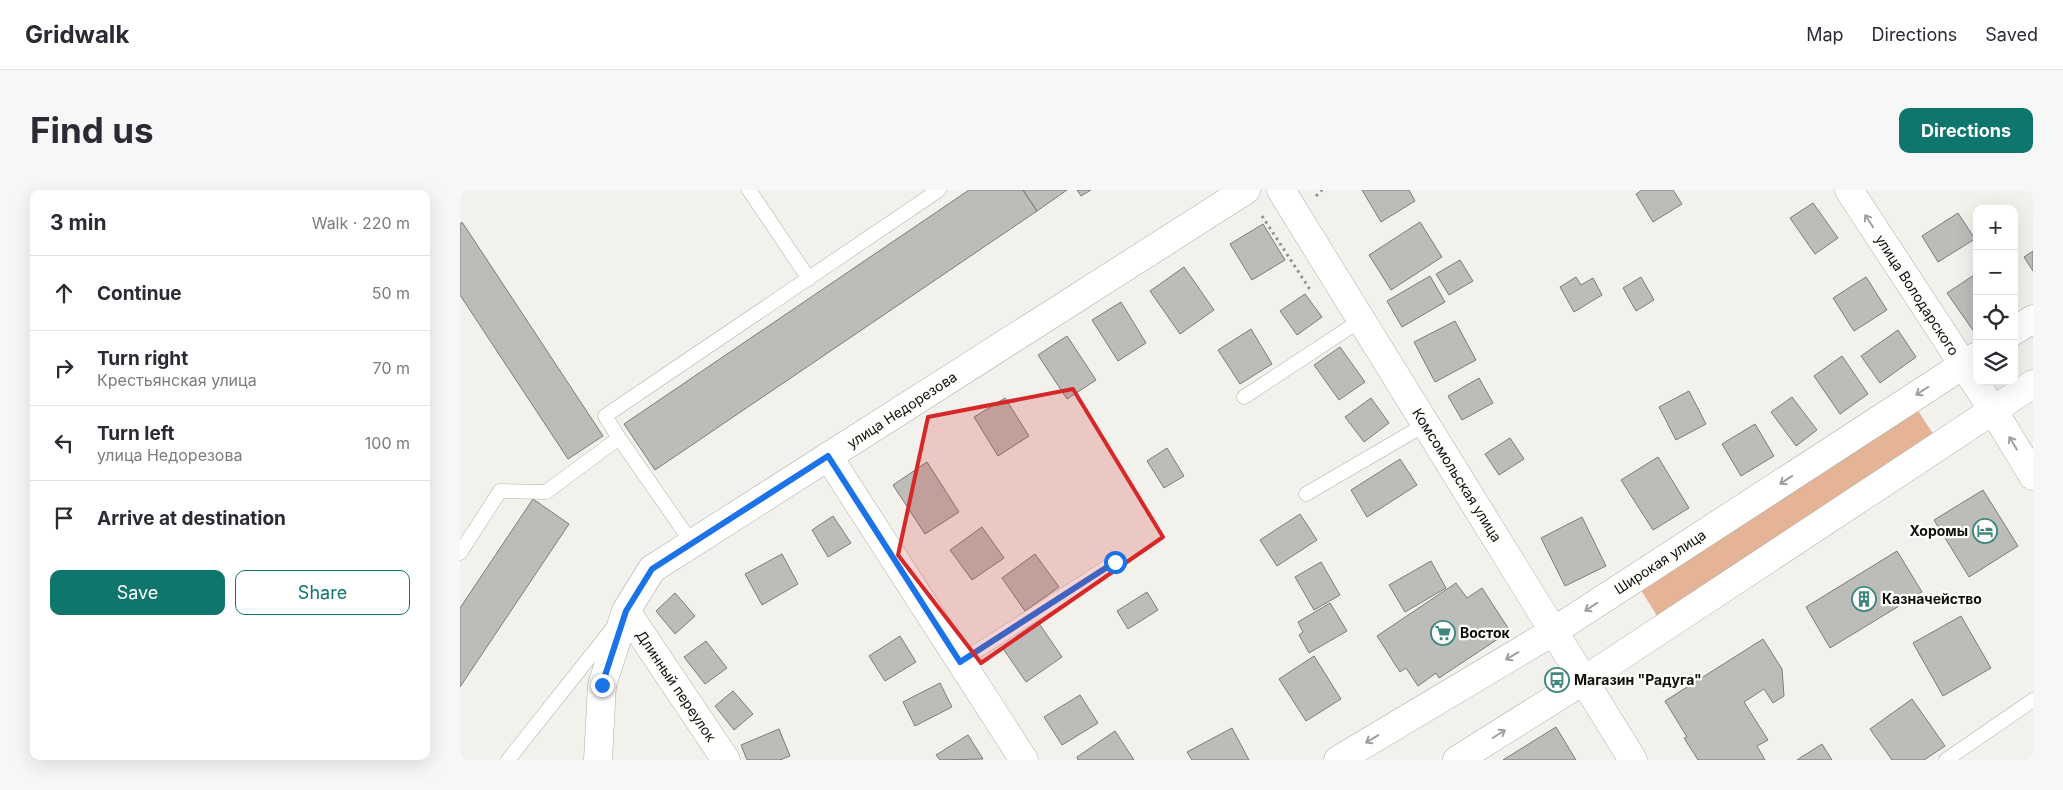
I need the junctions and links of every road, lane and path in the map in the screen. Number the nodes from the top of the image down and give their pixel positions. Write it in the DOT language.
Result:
graph roads {
  1 [pos="749,190"];
  2 [pos="939,190"];
  3 [pos="1246,190"];
  4 [pos="1281,190"];
  5 [pos="1849,190"];
  6 [pos="809,279"];
  7 [pos="2033,319"];
  8 [pos="1362,320"];
  9 [pos="2018,328"];
  10 [pos="1970,360"];
  11 [pos="2033,384"];
  12 [pos="1244,397"];
  13 [pos="1993,410"];
  14 [pos="1426,424"];
  15 [pos="618,438"];
  16 [pos="828,456"];
  17 [pos="2033,476"];
  18 [pos="1306,494"];
  19 [pos="692,544"];
  20 [pos="460,553"];
  21 [pos="1115,562"];
  22 [pos="626,611"];
  23 [pos="1554,631"];
  24 [pos="960,662"];
  25 [pos="1583,682"];
  26 [pos="2033,700"];
  27 [pos="508,760"];
  28 [pos="598,760"];
  29 [pos="726,760"];
  30 [pos="1024,760"];
  31 [pos="1338,760"];
  32 [pos="1458,760"];
  33 [pos="1633,760"];
  34 [pos="1946,760"];
  1 -- 6 [label="lane"];
  2 -- 6 [label="lane"];
  3 -- 16 [label="street, улица Недорезова"];
  4 -- 8 [label="street, Комсомольская улица"];
  10 -- 5 [label="street, улица Володарского, one-way"];
  6 -- 15 [label="lane"];
  7 -- 9 [label="street"];
  8 -- 12 [label="lane"];
  8 -- 14 [label="street, Комсомольская улица"];
  10 -- 13 [label="street, улица Володарского"];
  10 -- 23 [label="street, Широкая улица, one-way"];
  11 -- 13 [label="street"];
  17 -- 13 [label="street, улица Володарского, one-way"];
  13 -- 25 [label="street"];
  14 -- 18 [label="lane"];
  14 -- 23 [label="street, Комсомольская улица"];
  15 -- 19 [label="lane"];
  15 -- 20 [label="lane"];
  16 -- 19 [label="street, улица Недорезова"];
  16 -- 24 [label="street"];
  19 -- 22 [label="street, улица Недорезова"];
  21 -- 24 [label="lane"];
  22 -- 27 [label="lane"];
  22 -- 28 [label="street, улица Недорезова"];
  22 -- 29 [label="street, Длинный переулок"];
  23 -- 25 [label="street, Комсомольская улица"];
  23 -- 31 [label="street, Широкая улица, one-way"];
  24 -- 30 [label="street"];
  32 -- 25 [label="street, one-way"];
  25 -- 33 [label="street, Комсомольская улица"];
  26 -- 34 [label="lane"];
}
